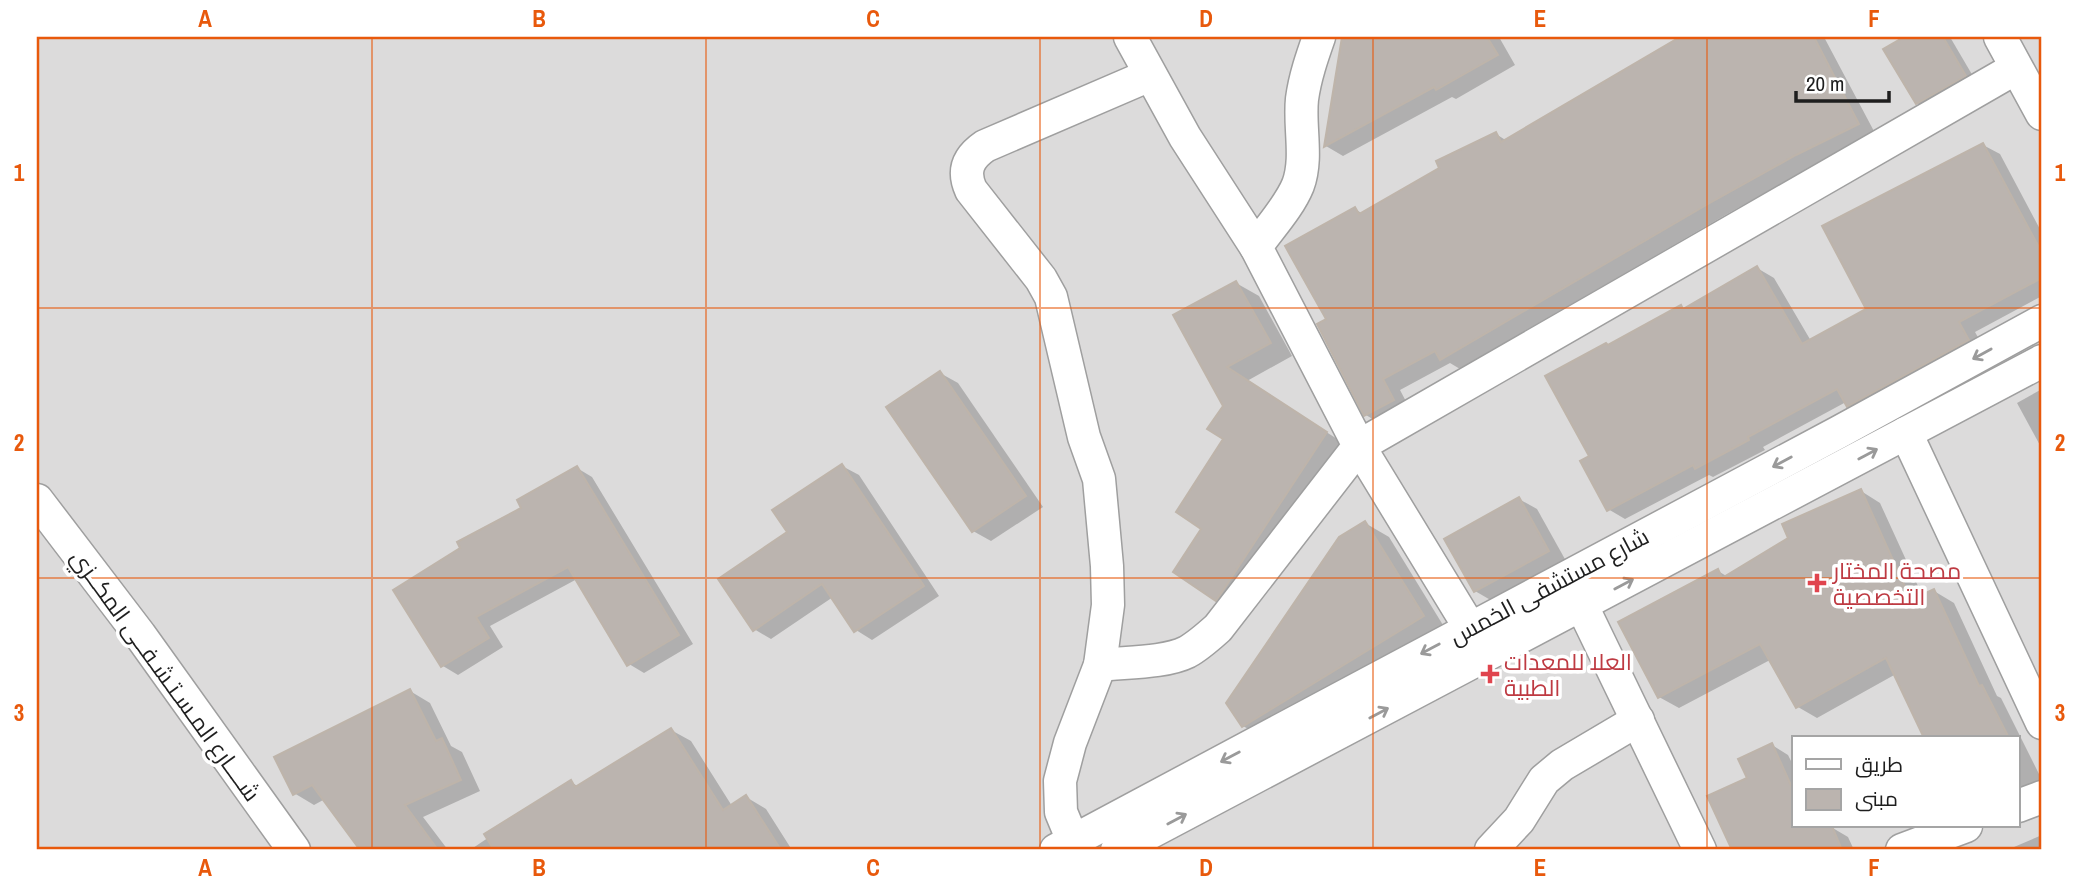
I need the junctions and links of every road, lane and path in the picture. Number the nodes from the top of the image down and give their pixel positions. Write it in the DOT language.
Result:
graph roads {
  1 [pos="1130,37"];
  2 [pos="1319,37"];
  3 [pos="2000,37"];
  4 [pos="2016,68"];
  5 [pos="1150,75"];
  6 [pos="2042,114"];
  7 [pos="1256,247"];
  8 [pos="2042,321"];
  9 [pos="2042,361"];
  10 [pos="1906,433"];
  11 [pos="1359,446"];
  12 [pos="37,500"];
  13 [pos="1582,606"];
  14 [pos="1470,628"];
  15 [pos="1100,665"];
  16 [pos="1638,720"];
  17 [pos="2042,723"];
  18 [pos="2042,797"];
  19 [pos="2020,805"];
  20 [pos="1961,828"];
  21 [pos="1064,846"];
  22 [pos="294,850"];
  23 [pos="1120,850"];
  24 [pos="1491,850"];
  25 [pos="1700,850"];
  26 [pos="1902,850"];
  1 -- 5 [label="street"];
  2 -- 7 [label="street"];
  3 -- 4 [label="street"];
  4 -- 6 [label="street"];
  4 -- 11 [label="street"];
  5 -- 7 [label="street"];
  5 -- 15 [label="street"];
  7 -- 11 [label="street"];
  8 -- 14 [label="street, شارع مستشفى الخمس, one-way"];
  9 -- 10 [label="street, شارع مستشفى الخمس"];
  13 -- 10 [label="street, شارع مستشفى الخمس, one-way"];
  10 -- 17 [label="street"];
  11 -- 14 [label="street"];
  11 -- 15 [label="street"];
  12 -- 22 [label="street, شــــارع المـسـتـشـفــى المكــزي"];
  13 -- 16 [label="street"];
  23 -- 13 [label="street, شارع مستشفى الخمس, one-way"];
  14 -- 21 [label="street, شارع مستشفى الخمس, one-way"];
  15 -- 21 [label="street"];
  16 -- 24 [label="street"];
  16 -- 25 [label="street"];
  18 -- 19 [label="street"];
  20 -- 26 [label="street"];
}
